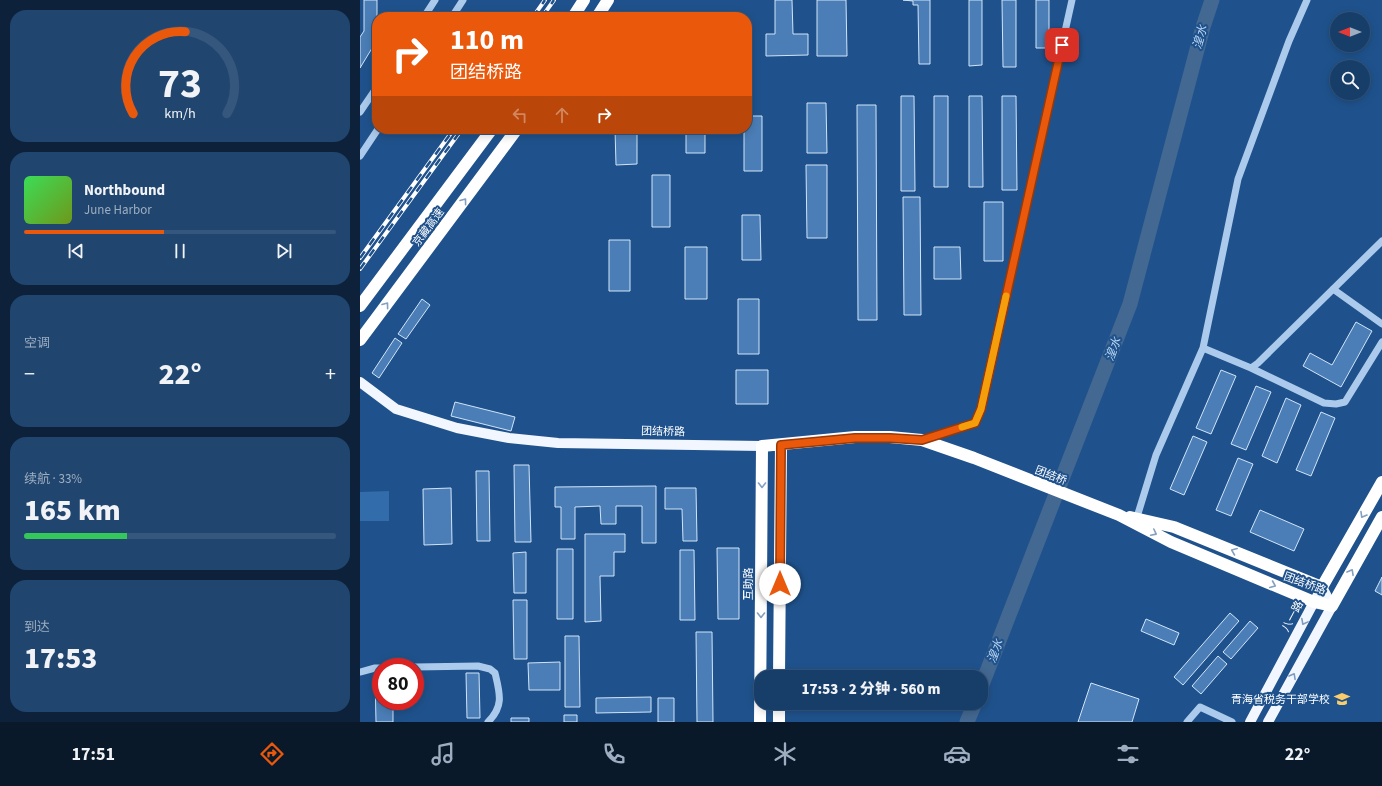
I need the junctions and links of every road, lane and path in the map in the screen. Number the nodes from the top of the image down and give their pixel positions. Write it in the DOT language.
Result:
graph roads {
  1 [pos="435,0"];
  2 [pos="463,0"];
  3 [pos="584,0"];
  4 [pos="608,0"];
  5 [pos="1072,0"];
  6 [pos="1307,0"];
  7 [pos="427,12"];
  8 [pos="455,12"];
  9 [pos="576,12"];
  10 [pos="600,12"];
  11 [pos="372,94"];
  12 [pos="360,112"];
  13 [pos="375,134"];
  14 [pos="488,134"];
  15 [pos="513,134"];
  16 [pos="360,156"];
  17 [pos="1382,241"];
  18 [pos="1333,290"];
  19 [pos="360,306"];
  20 [pos="1382,324"];
  21 [pos="361,338"];
  22 [pos="1382,342"];
  23 [pos="1203,348"];
  24 [pos="1251,368"];
  25 [pos="360,382"];
  26 [pos="922,440"];
  27 [pos="781,445"];
  28 [pos="762,446"];
  29 [pos="974,458"];
  30 [pos="1382,482"];
  31 [pos="1119,515"];
  32 [pos="1136,517"];
  33 [pos="1382,517"];
  34 [pos="1322,587"];
  35 [pos="1314,602"];
  36 [pos="1332,606"];
  37 [pos="424,667"];
  38 [pos="372,669"];
  39 [pos="779,670"];
  40 [pos="360,672"];
  41 [pos="779,710"];
  42 [pos="488,722"];
  43 [pos="760,722"];
  44 [pos="779,722"];
  45 [pos="1188,722"];
  46 [pos="1232,722"];
  47 [pos="1250,722"];
  48 [pos="1268,722"];
  1 -- 7 [label="street"];
  2 -- 8 [label="street"];
  3 -- 9 [label="highway"];
  4 -- 10 [label="highway"];
  5 -- 26 [label="street"];
  6 -- 23 [label="street"];
  11 -- 12 [label="street"];
  13 -- 16 [label="street"];
  14 -- 19 [label="highway, 京藏高速"];
  21 -- 15 [label="highway, 京藏高速, one-way"];
  17 -- 18 [label="street"];
  18 -- 20 [label="street"];
  18 -- 24 [label="street"];
  22 -- 24 [label="street"];
  23 -- 24 [label="street"];
  23 -- 32 [label="street"];
  25 -- 28 [label="main road, 团结桥路"];
  26 -- 27 [label="highway, 团结桥路"];
  26 -- 29 [label="highway, 团结桥路"];
  27 -- 28 [label="highway, 团结桥路"];
  27 -- 39 [label="highway"];
  28 -- 43 [label="highway, 互助路, one-way"];
  29 -- 31 [label="highway, 团结桥"];
  30 -- 34 [label="highway, 八一路, one-way"];
  31 -- 32 [label="highway, 团结桥路"];
  31 -- 35 [label="highway, 团结桥路, one-way"];
  34 -- 32 [label="highway, 团结桥路, one-way"];
  36 -- 33 [label="highway, one-way"];
  34 -- 35 [label="main road, 八一路"];
  34 -- 36 [label="main road, 团结桥路"];
  35 -- 36 [label="highway, 团结桥路"];
  35 -- 47 [label="main road, 八一路, one-way"];
  48 -- 36 [label="main road, one-way"];
  37 -- 42 [label="street"];
  38 -- 40 [label="street"];
  41 -- 44 [label="highway"];
  45 -- 46 [label="street"];
}
